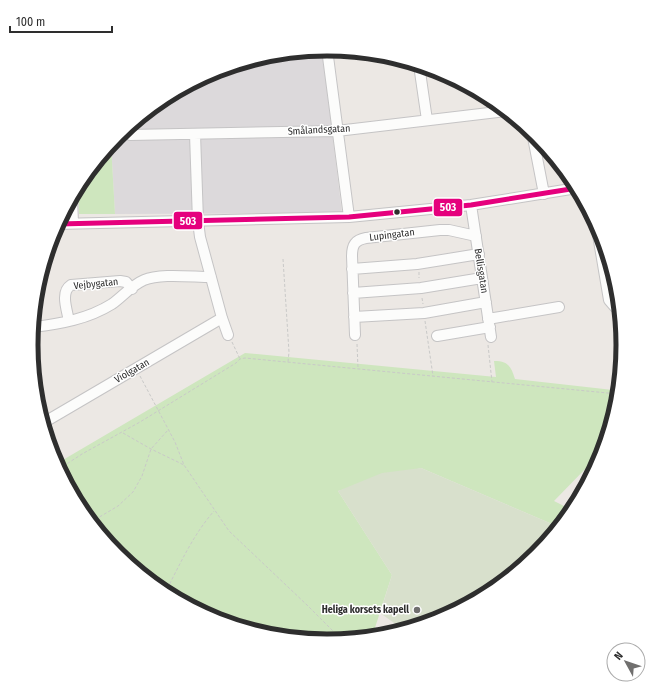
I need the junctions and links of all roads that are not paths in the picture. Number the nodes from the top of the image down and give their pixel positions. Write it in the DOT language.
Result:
graph roads {
  1 [pos="328,56"];
  2 [pos="420,71"];
  3 [pos="498,112"];
  4 [pos="427,120"];
  5 [pos="337,130"];
  6 [pos="195,134"];
  7 [pos="130,135"];
  8 [pos="534,144"];
  9 [pos="570,189"];
  10 [pos="544,194"];
  11 [pos="471,205"];
  12 [pos="72,209"];
  13 [pos="348,217"];
  14 [pos="198,221"];
  15 [pos="73,223"];
  16 [pos="65,224"];
  17 [pos="476,236"];
  18 [pos="479,254"];
  19 [pos="604,263"];
  20 [pos="352,269"];
  21 [pos="211,277"];
  22 [pos="482,278"];
  23 [pos="132,289"];
  24 [pos="353,293"];
  25 [pos="486,302"];
  26 [pos="614,305"];
  27 [pos="559,307"];
  28 [pos="354,317"];
  29 [pos="222,318"];
  30 [pos="69,321"];
  31 [pos="489,323"];
  32 [pos="39,325"];
  33 [pos="228,335"];
  34 [pos="355,336"];
  35 [pos="437,336"];
  36 [pos="491,337"];
  37 [pos="48,420"];
  1 -- 5 [label="street"];
  2 -- 4 [label="street"];
  3 -- 4 [label="street, Smålandsgatan"];
  4 -- 5 [label="street, Smålandsgatan"];
  5 -- 6 [label="street, Smålandsgatan"];
  5 -- 13 [label="street"];
  6 -- 7 [label="street, Smålandsgatan"];
  6 -- 14 [label="street"];
  8 -- 10 [label="street"];
  9 -- 10 [label="street"];
  10 -- 11 [label="street"];
  11 -- 13 [label="street"];
  11 -- 17 [label="street, Bellisgatan"];
  12 -- 15 [label="street"];
  13 -- 14 [label="street"];
  14 -- 15 [label="street"];
  14 -- 21 [label="street"];
  15 -- 16 [label="street"];
  17 -- 18 [label="street, Bellisgatan"];
  17 -- 20 [label="street, Lupingatan"];
  18 -- 20 [label="street"];
  18 -- 22 [label="street, Bellisgatan"];
  19 -- 26 [label="street"];
  20 -- 24 [label="street, Lupingatan"];
  21 -- 23 [label="street, Vejbygatan"];
  21 -- 29 [label="street"];
  22 -- 24 [label="street"];
  22 -- 25 [label="street, Bellisgatan"];
  23 -- 30 [label="street, Vejbygatan"];
  23 -- 30 [label="street, Vejbygatan"];
  24 -- 28 [label="street, Lupingatan"];
  25 -- 28 [label="street"];
  25 -- 31 [label="street, Bellisgatan"];
  27 -- 31 [label="street"];
  28 -- 34 [label="street, Lupingatan"];
  29 -- 33 [label="street"];
  29 -- 37 [label="street, Violgatan"];
  30 -- 32 [label="street, Vejbygatan"];
  31 -- 35 [label="street"];
  31 -- 36 [label="street, Bellisgatan"];
}
